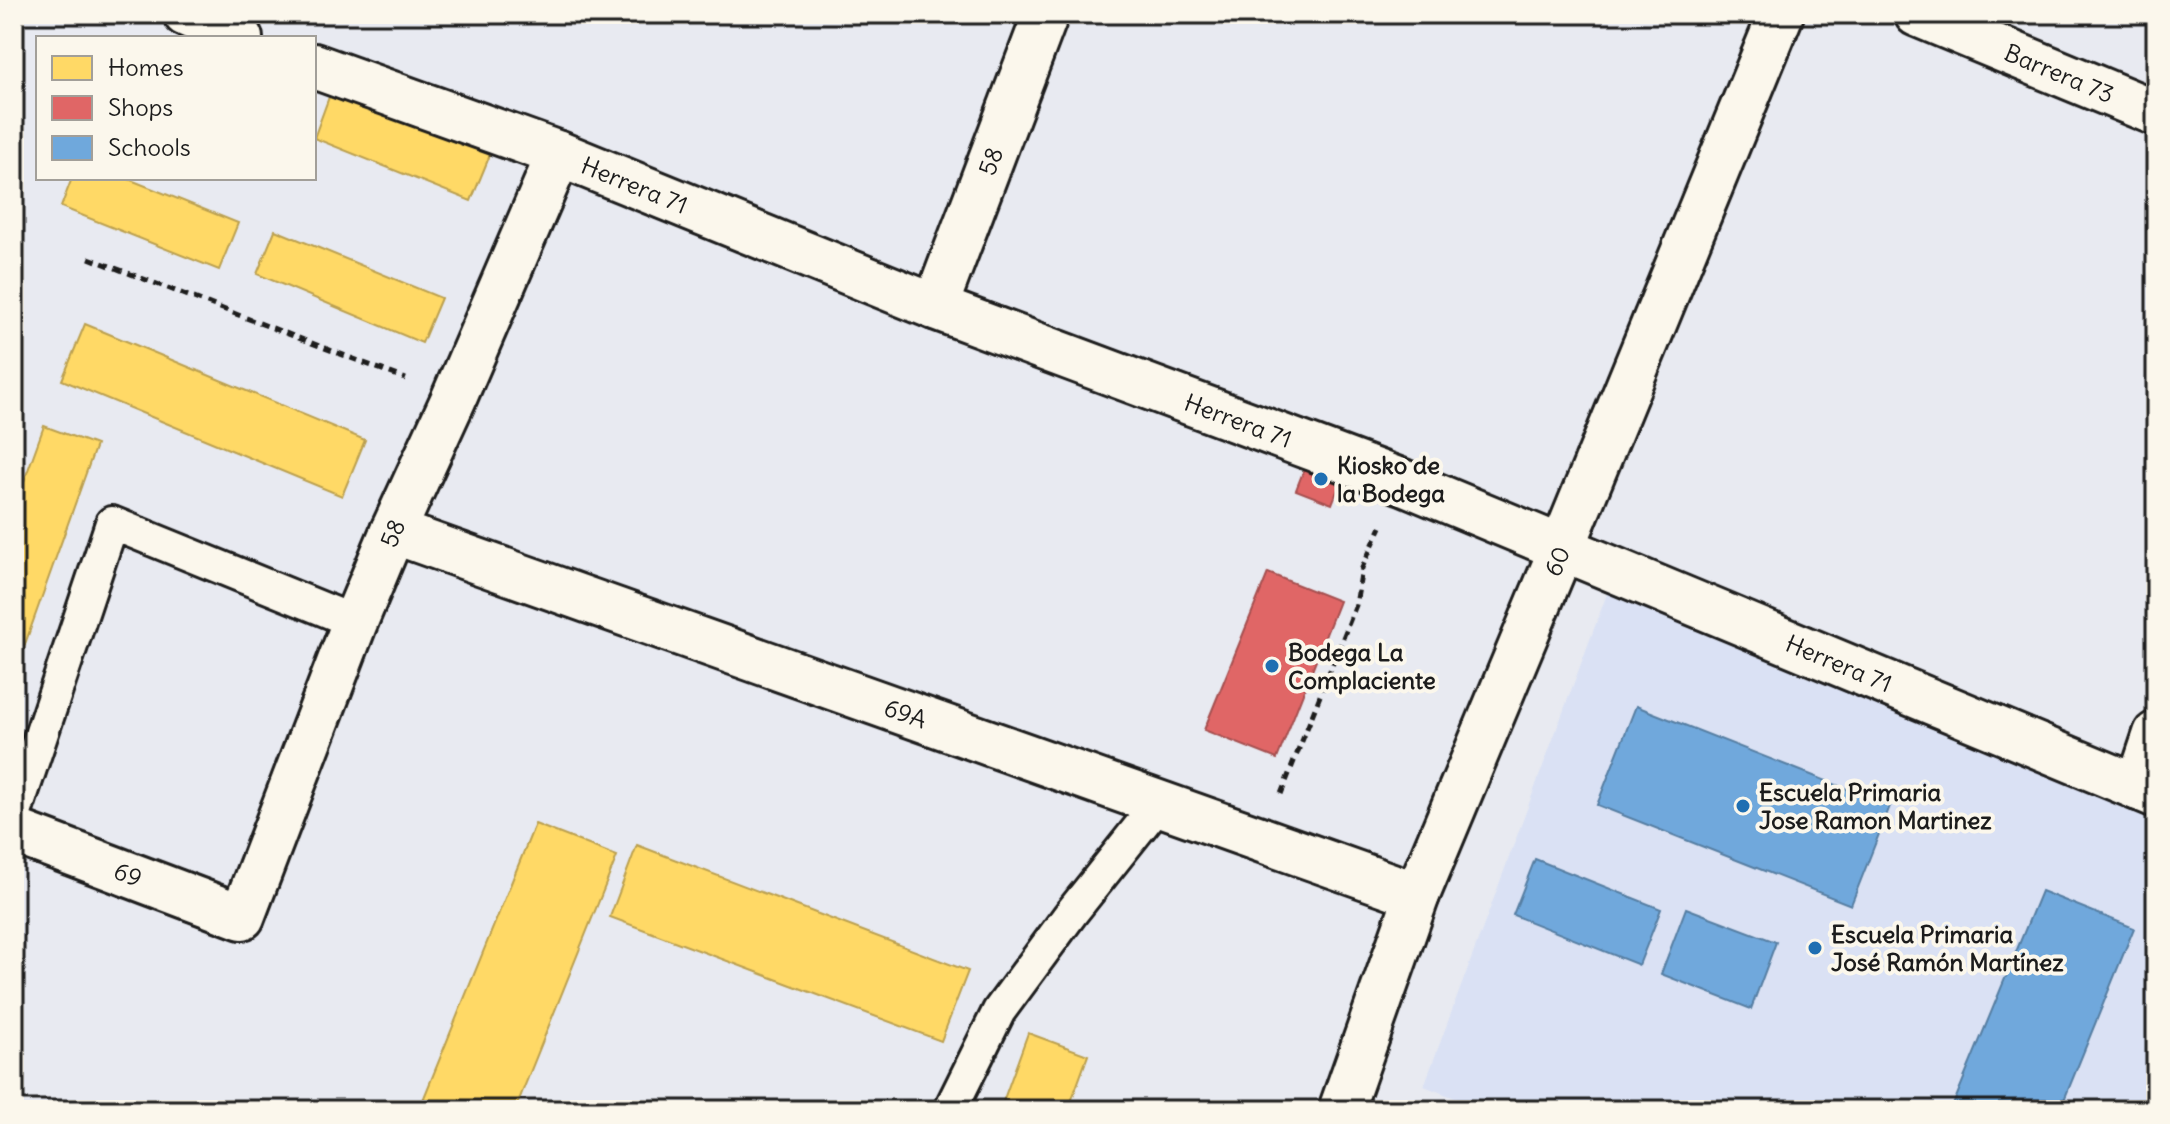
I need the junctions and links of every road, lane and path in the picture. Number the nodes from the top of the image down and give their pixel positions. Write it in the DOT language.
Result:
graph roads {
  1 [pos="186,14"];
  2 [pos="1781,14"];
  3 [pos="1917,14"];
  4 [pos="1034,18"];
  5 [pos="236,36"];
  6 [pos="316,67"];
  7 [pos="2156,113"];
  8 [pos="559,154"];
  9 [pos="89,258"];
  10 [pos="935,307"];
  11 [pos="454,398"];
  12 [pos="1403,482"];
  13 [pos="393,531"];
  14 [pos="1562,548"];
  15 [pos="355,622"];
  16 [pos="2156,734"];
  17 [pos="2147,792"];
  18 [pos="1159,803"];
  19 [pos="14,816"];
  20 [pos="14,831"];
  21 [pos="1264,840"];
  22 [pos="1417,895"];
  23 [pos="242,917"];
  24 [pos="950,1110"];
  25 [pos="1341,1110"];
  1 -- 5 [label="street"];
  2 -- 14 [label="street, 60"];
  3 -- 7 [label="street, Barrera 73"];
  4 -- 10 [label="street, 58"];
  6 -- 8 [label="street, Herrera 71"];
  8 -- 10 [label="street, Herrera 71"];
  8 -- 11 [label="street, 58"];
  9 -- 11 [label="path"];
  10 -- 12 [label="street, Herrera 71"];
  11 -- 13 [label="street, 58"];
  12 -- 14 [label="street, Herrera 71"];
  12 -- 21 [label="path"];
  13 -- 15 [label="street, 58"];
  13 -- 18 [label="street, 69A"];
  14 -- 17 [label="street, Herrera 71"];
  14 -- 22 [label="street, 60"];
  15 -- 19 [label="lane"];
  15 -- 23 [label="street, 58"];
  16 -- 17 [label="street"];
  18 -- 21 [label="street, 69A"];
  18 -- 24 [label="lane"];
  20 -- 23 [label="street, 69"];
  21 -- 22 [label="street, 69A"];
  22 -- 25 [label="street, 60"];
}
